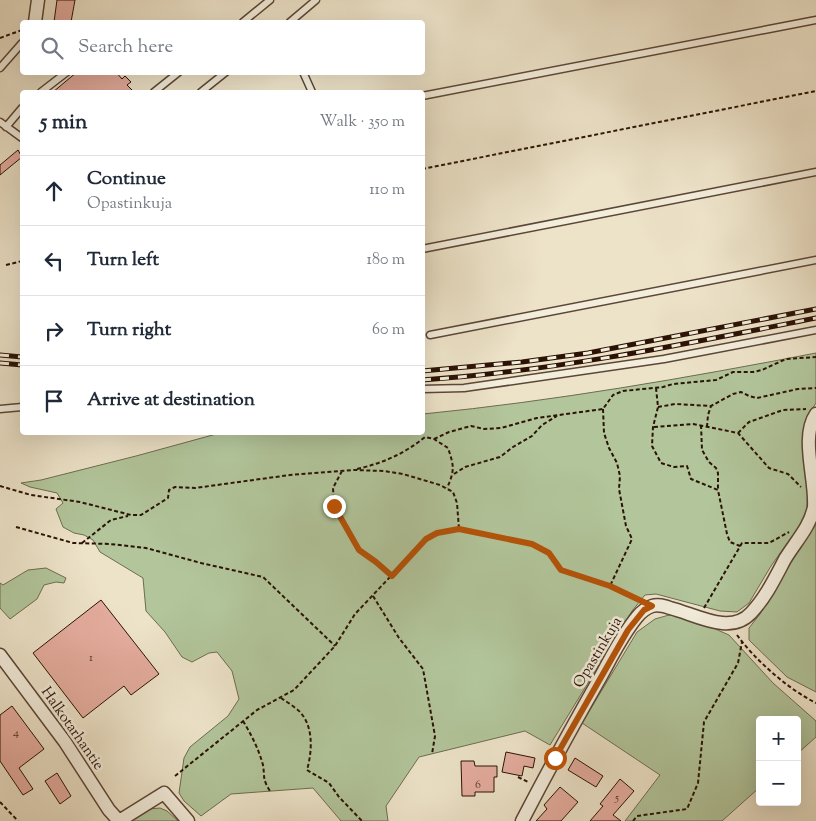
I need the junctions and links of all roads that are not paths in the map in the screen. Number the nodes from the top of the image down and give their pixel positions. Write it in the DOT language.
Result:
graph roads {
  1 [pos="38,0"];
  2 [pos="270,0"];
  3 [pos="316,0"];
  4 [pos="35,20"];
  5 [pos="245,20"];
  6 [pos="292,20"];
  7 [pos="816,20"];
  8 [pos="20,45"];
  9 [pos="0,68"];
  10 [pos="63,75"];
  11 [pos="175,75"];
  12 [pos="222,75"];
  13 [pos="304,75"];
  14 [pos="44,90"];
  15 [pos="156,90"];
  16 [pos="204,90"];
  17 [pos="311,90"];
  18 [pos="425,95"];
  19 [pos="20,110"];
  20 [pos="0,122"];
  21 [pos="6,127"];
  22 [pos="20,137"];
  23 [pos="816,172"];
  24 [pos="425,248"];
  25 [pos="816,260"];
  26 [pos="816,330"];
  27 [pos="430,335"];
  28 [pos="425,389"];
  29 [pos="20,407"];
  30 [pos="0,409"];
  31 [pos="812,411"];
  32 [pos="0,655"];
  33 [pos="119,821"];
  34 [pos="188,821"];
  35 [pos="522,821"];
  1 -- 4 [label="street"];
  2 -- 5 [label="lane"];
  3 -- 6 [label="lane"];
  7 -- 18 [label="lane"];
  8 -- 9 [label="lane"];
  10 -- 14 [label="lane"];
  11 -- 15 [label="lane"];
  12 -- 16 [label="lane"];
  13 -- 17 [label="lane"];
  19 -- 21 [label="lane"];
  20 -- 21 [label="lane"];
  21 -- 22 [label="lane"];
  23 -- 24 [label="lane"];
  25 -- 27 [label="lane"];
  26 -- 28 [label="lane"];
  29 -- 30 [label="lane"];
  31 -- 35 [label="street, Opastinkuja"];
  32 -- 33 [label="street, Halkotarhantie"];
  33 -- 34 [label="street"];
}
